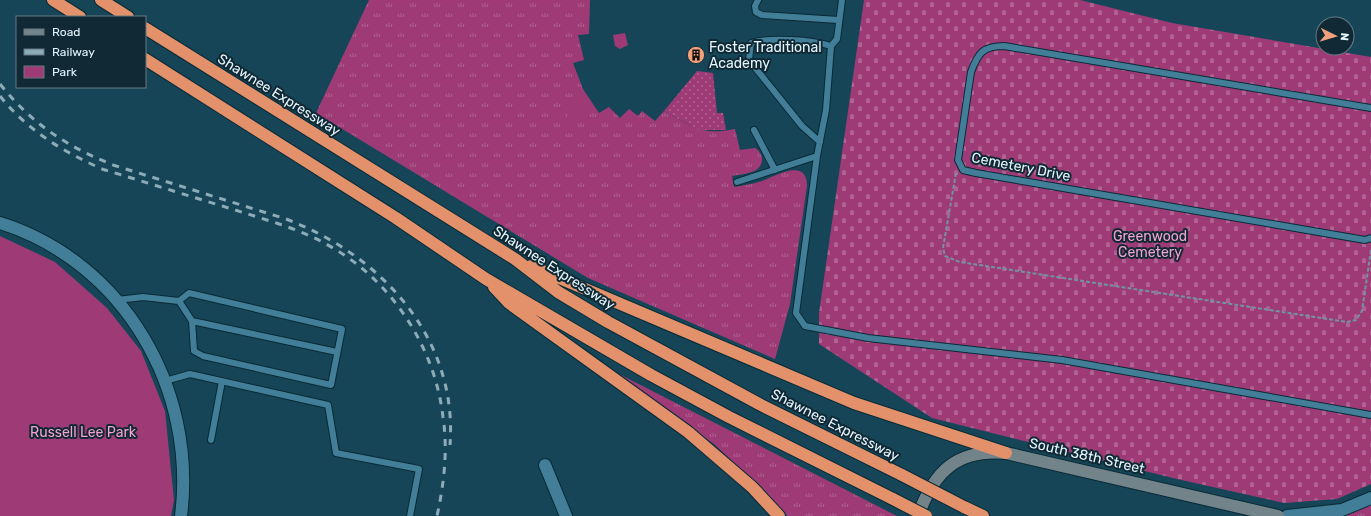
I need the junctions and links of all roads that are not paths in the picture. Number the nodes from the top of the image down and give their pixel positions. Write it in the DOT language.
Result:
graph roads {
  1 [pos="53,0"];
  2 [pos="101,0"];
  3 [pos="758,0"];
  4 [pos="842,0"];
  5 [pos="78,16"];
  6 [pos="126,16"];
  7 [pos="840,20"];
  8 [pos="146,29"];
  9 [pos="831,46"];
  10 [pos="146,60"];
  11 [pos="1371,108"];
  12 [pos="754,130"];
  13 [pos="820,142"];
  14 [pos="818,156"];
  15 [pos="776,170"];
  16 [pos="737,182"];
  17 [pos="0,222"];
  18 [pos="1371,238"];
  19 [pos="515,259"];
  20 [pos="486,279"];
  21 [pos="117,300"];
  22 [pos="179,301"];
  23 [pos="192,321"];
  24 [pos="337,352"];
  25 [pos="165,381"];
  26 [pos="222,381"];
  27 [pos="1371,415"];
  28 [pos="211,440"];
  29 [pos="1006,453"];
  30 [pos="545,465"];
  31 [pos="1371,498"];
  32 [pos="181,516"];
  33 [pos="410,516"];
  34 [pos="566,516"];
  35 [pos="779,516"];
  36 [pos="918,516"];
  37 [pos="926,516"];
  38 [pos="983,516"];
  39 [pos="1278,516"];
  40 [pos="1286,516"];
  1 -- 5 [label="highway"];
  2 -- 6 [label="highway"];
  3 -- 7 [label="lane"];
  4 -- 7 [label="lane"];
  7 -- 9 [label="lane"];
  8 -- 19 [label="highway, Shawnee Expressway"];
  9 -- 13 [label="lane"];
  9 -- 13 [label="lane"];
  10 -- 20 [label="highway"];
  11 -- 18 [label="lane, Cemetery Drive"];
  12 -- 15 [label="lane"];
  13 -- 14 [label="lane"];
  14 -- 15 [label="lane"];
  14 -- 27 [label="lane"];
  15 -- 16 [label="lane"];
  17 -- 21 [label="street"];
  19 -- 29 [label="highway"];
  19 -- 38 [label="highway, Shawnee Expressway, bridge"];
  20 -- 35 [label="highway"];
  20 -- 37 [label="highway, bridge"];
  21 -- 22 [label="lane"];
  21 -- 25 [label="street"];
  22 -- 23 [label="lane"];
  22 -- 24 [label="lane"];
  23 -- 24 [label="lane"];
  23 -- 24 [label="lane"];
  25 -- 26 [label="lane"];
  25 -- 32 [label="street"];
  26 -- 28 [label="lane"];
  26 -- 33 [label="lane"];
  29 -- 36 [label="main road, South 38th Street"];
  29 -- 39 [label="main road, South 38th Street"];
  30 -- 34 [label="street"];
  31 -- 40 [label="street"];
}
